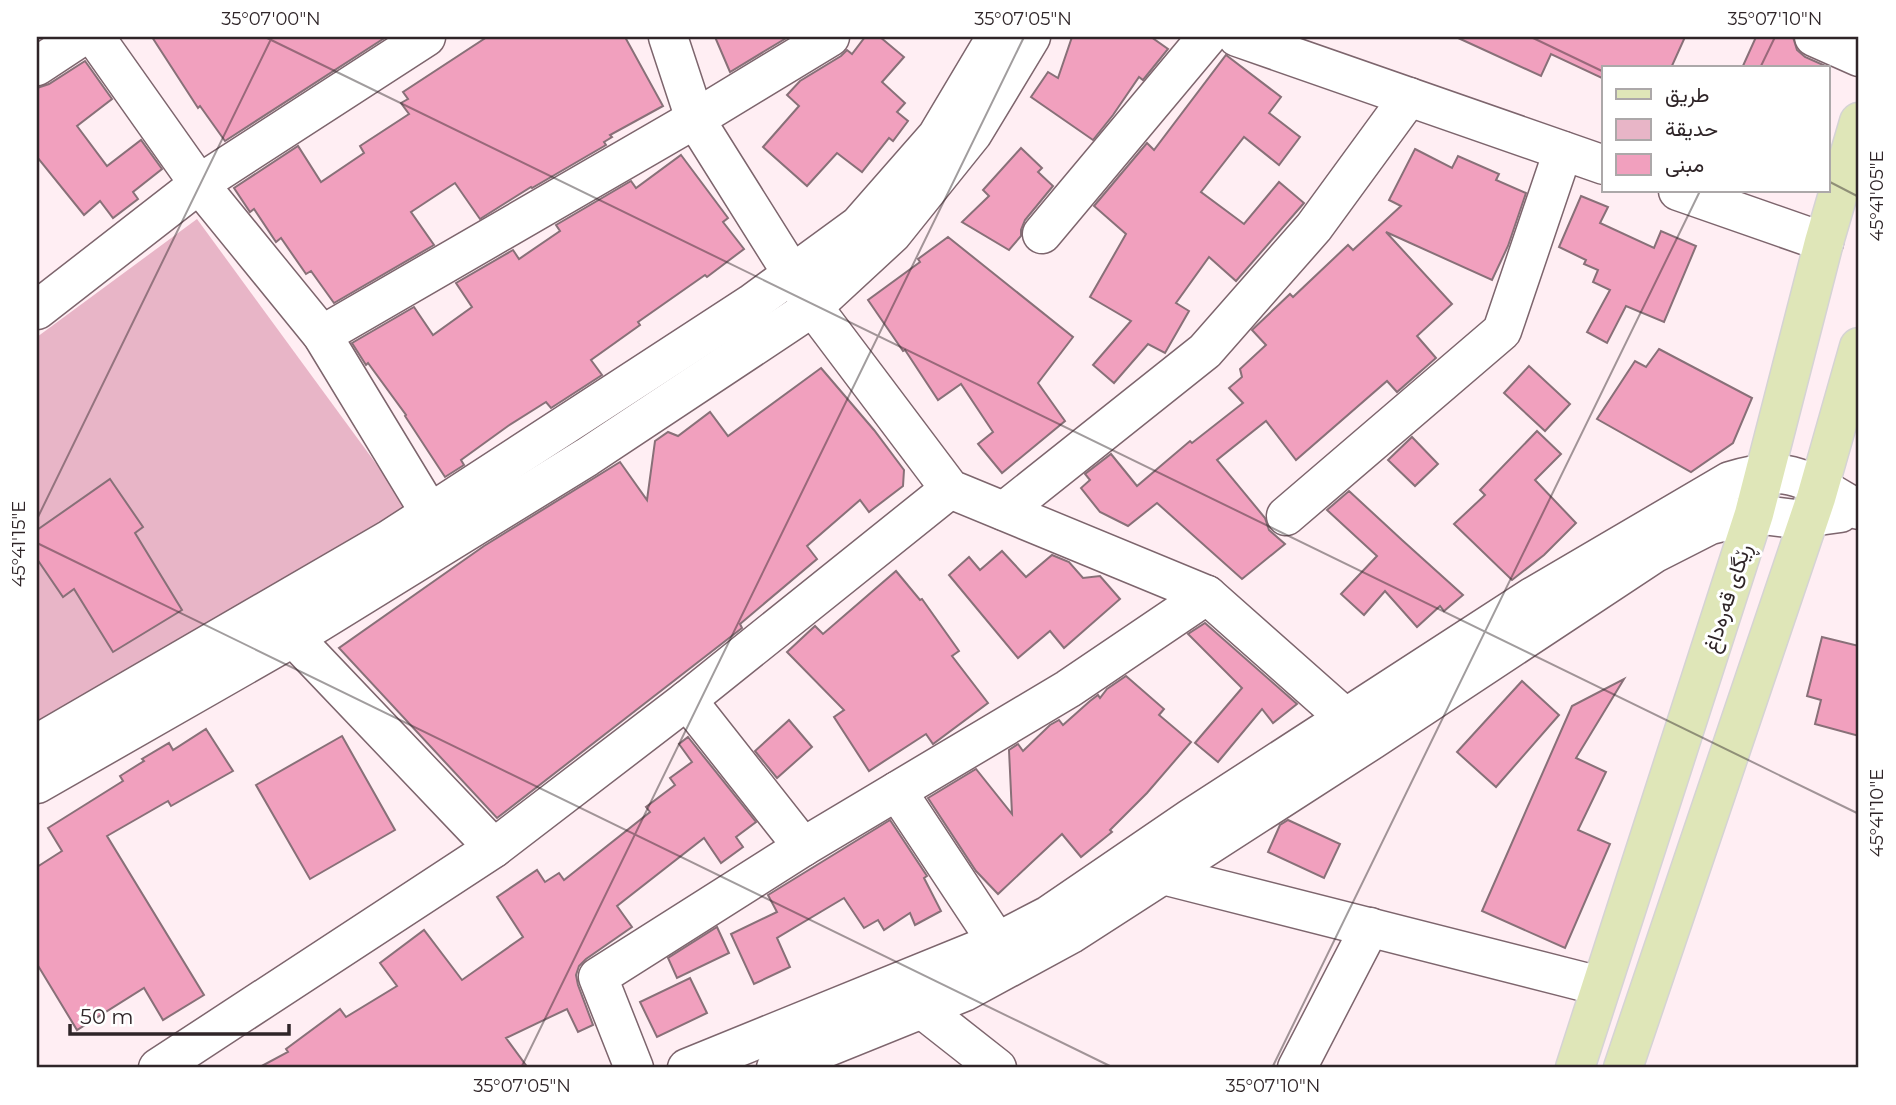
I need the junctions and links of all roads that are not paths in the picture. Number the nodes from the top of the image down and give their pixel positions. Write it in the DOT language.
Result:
graph roads {
  1 [pos="81,37"];
  2 [pos="95,37"];
  3 [pos="426,37"];
  4 [pos="668,37"];
  5 [pos="830,37"];
  6 [pos="996,37"];
  7 [pos="1031,37"];
  8 [pos="1207,37"];
  9 [pos="1237,37"];
  10 [pos="1814,37"];
  11 [pos="1859,57"];
  12 [pos="37,66"];
  13 [pos="1409,97"];
  14 [pos="695,119"];
  15 [pos="1859,122"];
  16 [pos="1563,150"];
  17 [pos="1602,164"];
  18 [pos="199,184"];
  19 [pos="1681,192"];
  20 [pos="1042,234"];
  21 [pos="1824,242"];
  22 [pos="793,273"];
  23 [pos="813,307"];
  24 [pos="37,310"];
  25 [pos="321,335"];
  26 [pos="1859,346"];
  27 [pos="1765,472"];
  28 [pos="950,489"];
  29 [pos="1814,502"];
  30 [pos="1859,510"];
  31 [pos="1004,511"];
  32 [pos="430,513"];
  33 [pos="1754,514"];
  34 [pos="1286,516"];
  35 [pos="1207,595"];
  36 [pos="294,638"];
  37 [pos="687,700"];
  38 [pos="1359,730"];
  39 [pos="37,744"];
  40 [pos="37,784"];
  41 [pos="897,791"];
  42 [pos="803,847"];
  43 [pos="495,848"];
  44 [pos="1163,875"];
  45 [pos="1370,927"];
  46 [pos="998,942"];
  47 [pos="1600,986"];
  48 [pos="922,1009"];
  49 [pos="158,1068"];
  50 [pos="634,1068"];
  51 [pos="687,1068"];
  52 [pos="776,1068"];
  53 [pos="997,1068"];
  54 [pos="1297,1068"];
  55 [pos="1574,1068"];
  56 [pos="1623,1068"];
  1 -- 12 [label="street"];
  2 -- 18 [label="street"];
  3 -- 18 [label="street"];
  4 -- 14 [label="street"];
  5 -- 14 [label="street"];
  6 -- 22 [label="street"];
  7 -- 23 [label="street"];
  8 -- 20 [label="street"];
  9 -- 13 [label="street"];
  10 -- 11 [label="street"];
  13 -- 16 [label="street"];
  13 -- 31 [label="street"];
  14 -- 22 [label="street"];
  14 -- 25 [label="street"];
  15 -- 21 [label="main road, ڕێگای قەرەداغ"];
  16 -- 17 [label="street"];
  16 -- 34 [label="street"];
  18 -- 24 [label="street"];
  18 -- 25 [label="street"];
  19 -- 21 [label="street"];
  21 -- 27 [label="main road, ڕێگای قەرەداغ"];
  22 -- 23 [label="street"];
  22 -- 32 [label="street"];
  23 -- 28 [label="street"];
  23 -- 36 [label="street"];
  25 -- 32 [label="street"];
  26 -- 29 [label="main road"];
  27 -- 29 [label="street"];
  27 -- 33 [label="main road, ڕێگای قەرەداغ"];
  27 -- 38 [label="street"];
  28 -- 31 [label="street"];
  28 -- 37 [label="street"];
  29 -- 30 [label="street"];
  29 -- 33 [label="street"];
  29 -- 56 [label="main road"];
  31 -- 35 [label="street"];
  32 -- 39 [label="street"];
  33 -- 38 [label="street"];
  33 -- 47 [label="main road, ڕێگای قەرەداغ"];
  35 -- 38 [label="street"];
  35 -- 41 [label="street"];
  36 -- 40 [label="street"];
  36 -- 43 [label="street"];
  37 -- 42 [label="street"];
  37 -- 43 [label="street"];
  38 -- 44 [label="street"];
  38 -- 46 [label="street"];
  41 -- 42 [label="street"];
  41 -- 46 [label="street"];
  42 -- 50 [label="street"];
  43 -- 49 [label="street"];
  44 -- 45 [label="street"];
  44 -- 48 [label="street"];
  45 -- 47 [label="street"];
  45 -- 54 [label="street"];
  46 -- 51 [label="street"];
  47 -- 55 [label="main road, ڕێگای قەرەداغ"];
  48 -- 52 [label="street"];
  48 -- 53 [label="street"];
}
